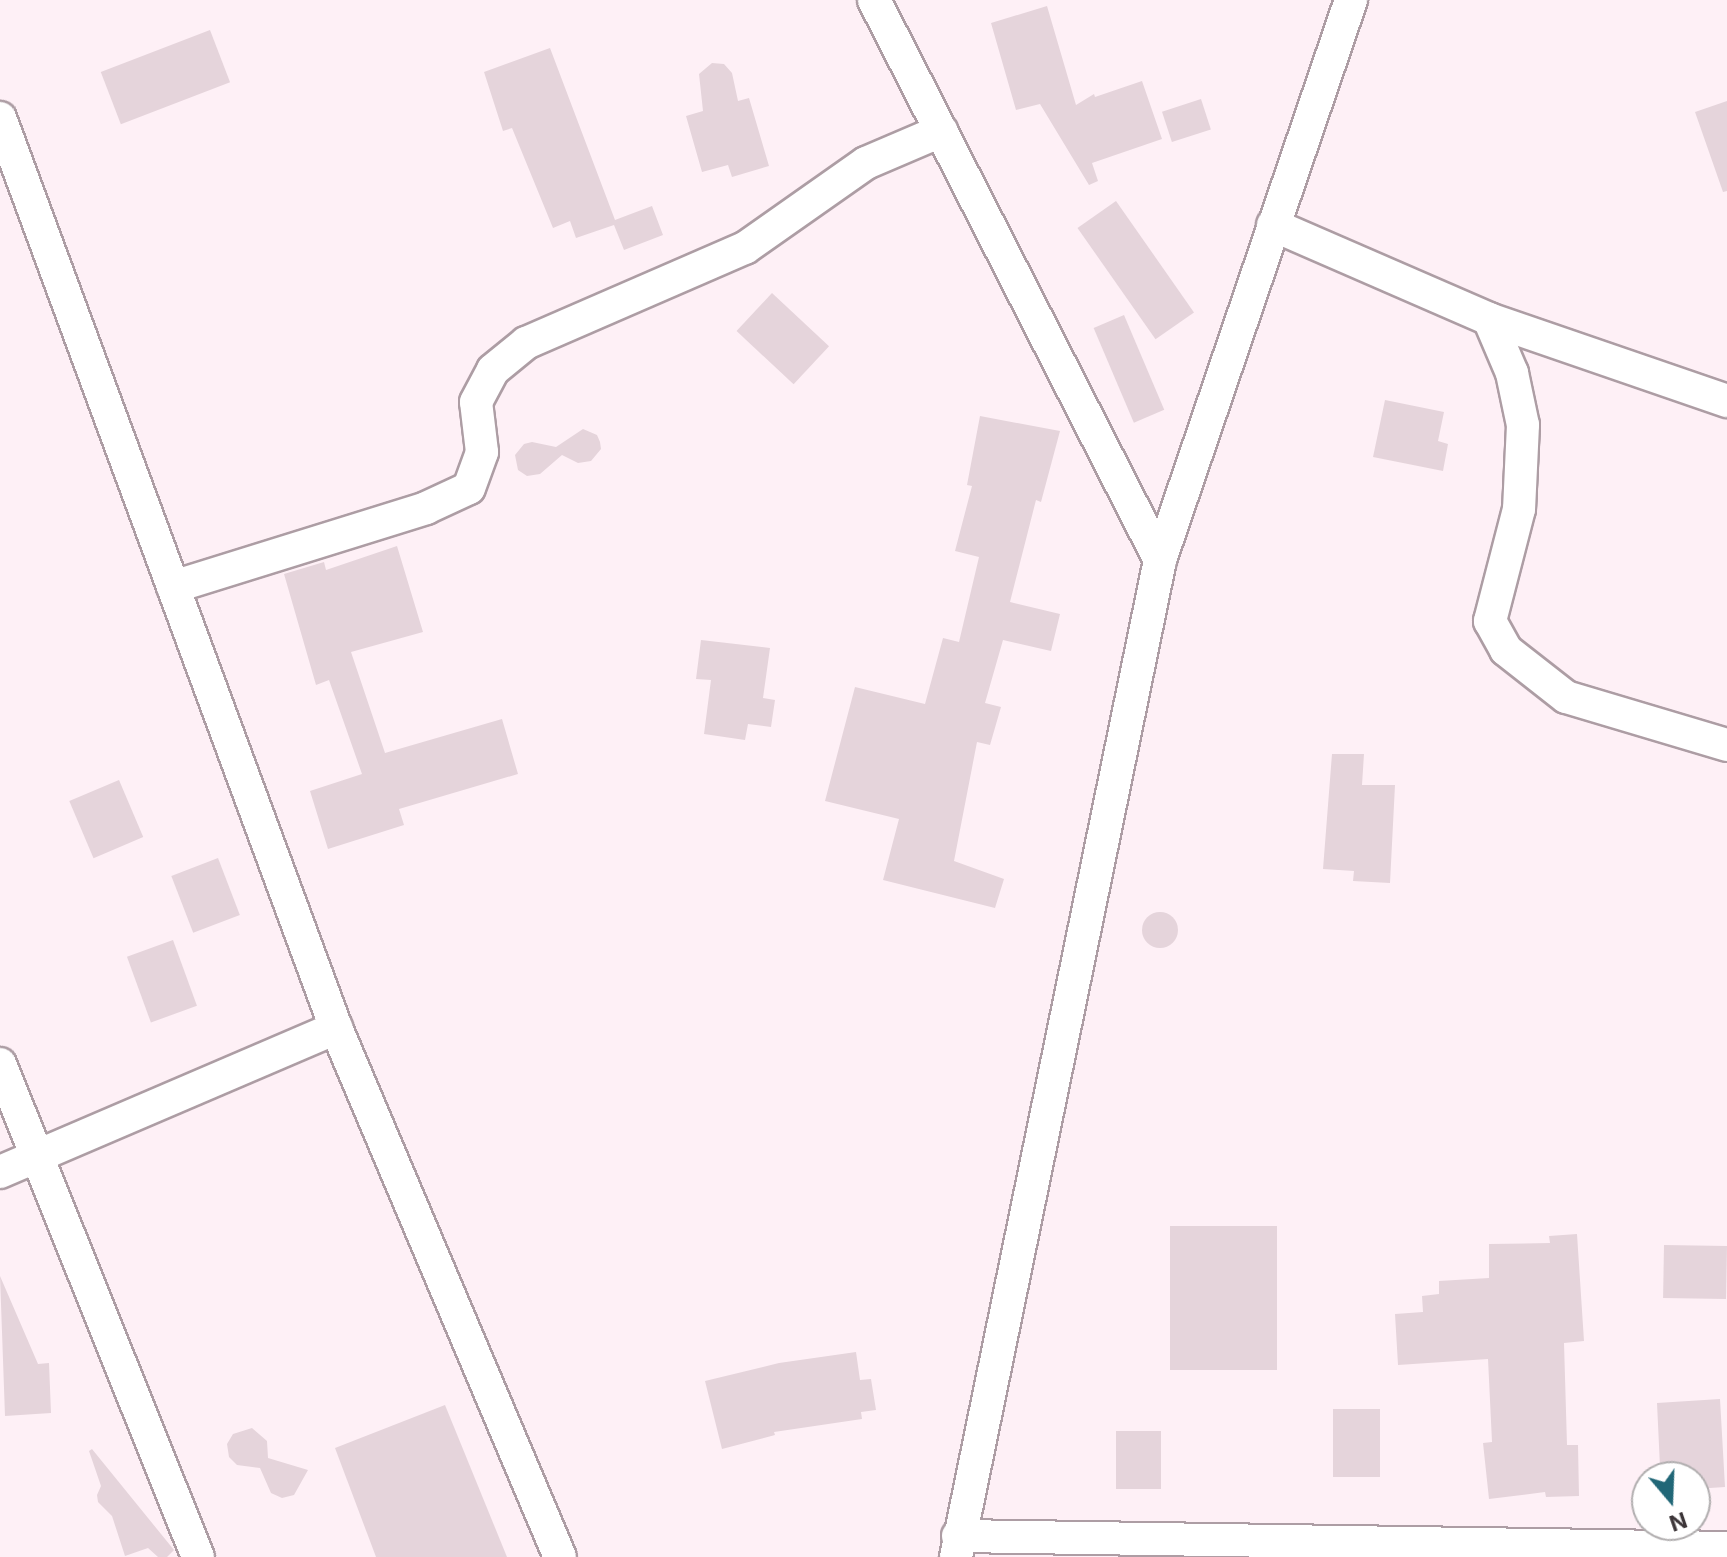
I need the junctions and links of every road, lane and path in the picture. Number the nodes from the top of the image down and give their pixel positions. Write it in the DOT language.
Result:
graph roads {
  1 [pos="874,0"];
  2 [pos="1351,0"];
  3 [pos="0,118"];
  4 [pos="941,131"];
  5 [pos="1273,225"];
  6 [pos="1489,319"];
  7 [pos="1727,401"];
  8 [pos="1160,560"];
  9 [pos="173,587"];
  10 [pos="1727,745"];
  11 [pos="336,1028"];
  12 [pos="0,1064"];
  13 [pos="35,1155"];
  14 [pos="0,1172"];
  15 [pos="957,1546"];
  16 [pos="1727,1548"];
  17 [pos="1649,1553"];
  18 [pos="198,1557"];
  19 [pos="560,1557"];
  1 -- 4 [label="street"];
  2 -- 5 [label="street"];
  3 -- 9 [label="street"];
  4 -- 8 [label="street"];
  4 -- 9 [label="street"];
  5 -- 6 [label="street"];
  5 -- 8 [label="street"];
  6 -- 7 [label="street"];
  6 -- 10 [label="street"];
  8 -- 15 [label="street"];
  9 -- 11 [label="street"];
  11 -- 13 [label="street"];
  11 -- 19 [label="street"];
  12 -- 13 [label="street"];
  13 -- 14 [label="street"];
  13 -- 18 [label="street"];
  15 -- 17 [label="street"];
  16 -- 17 [label="street"];
}
